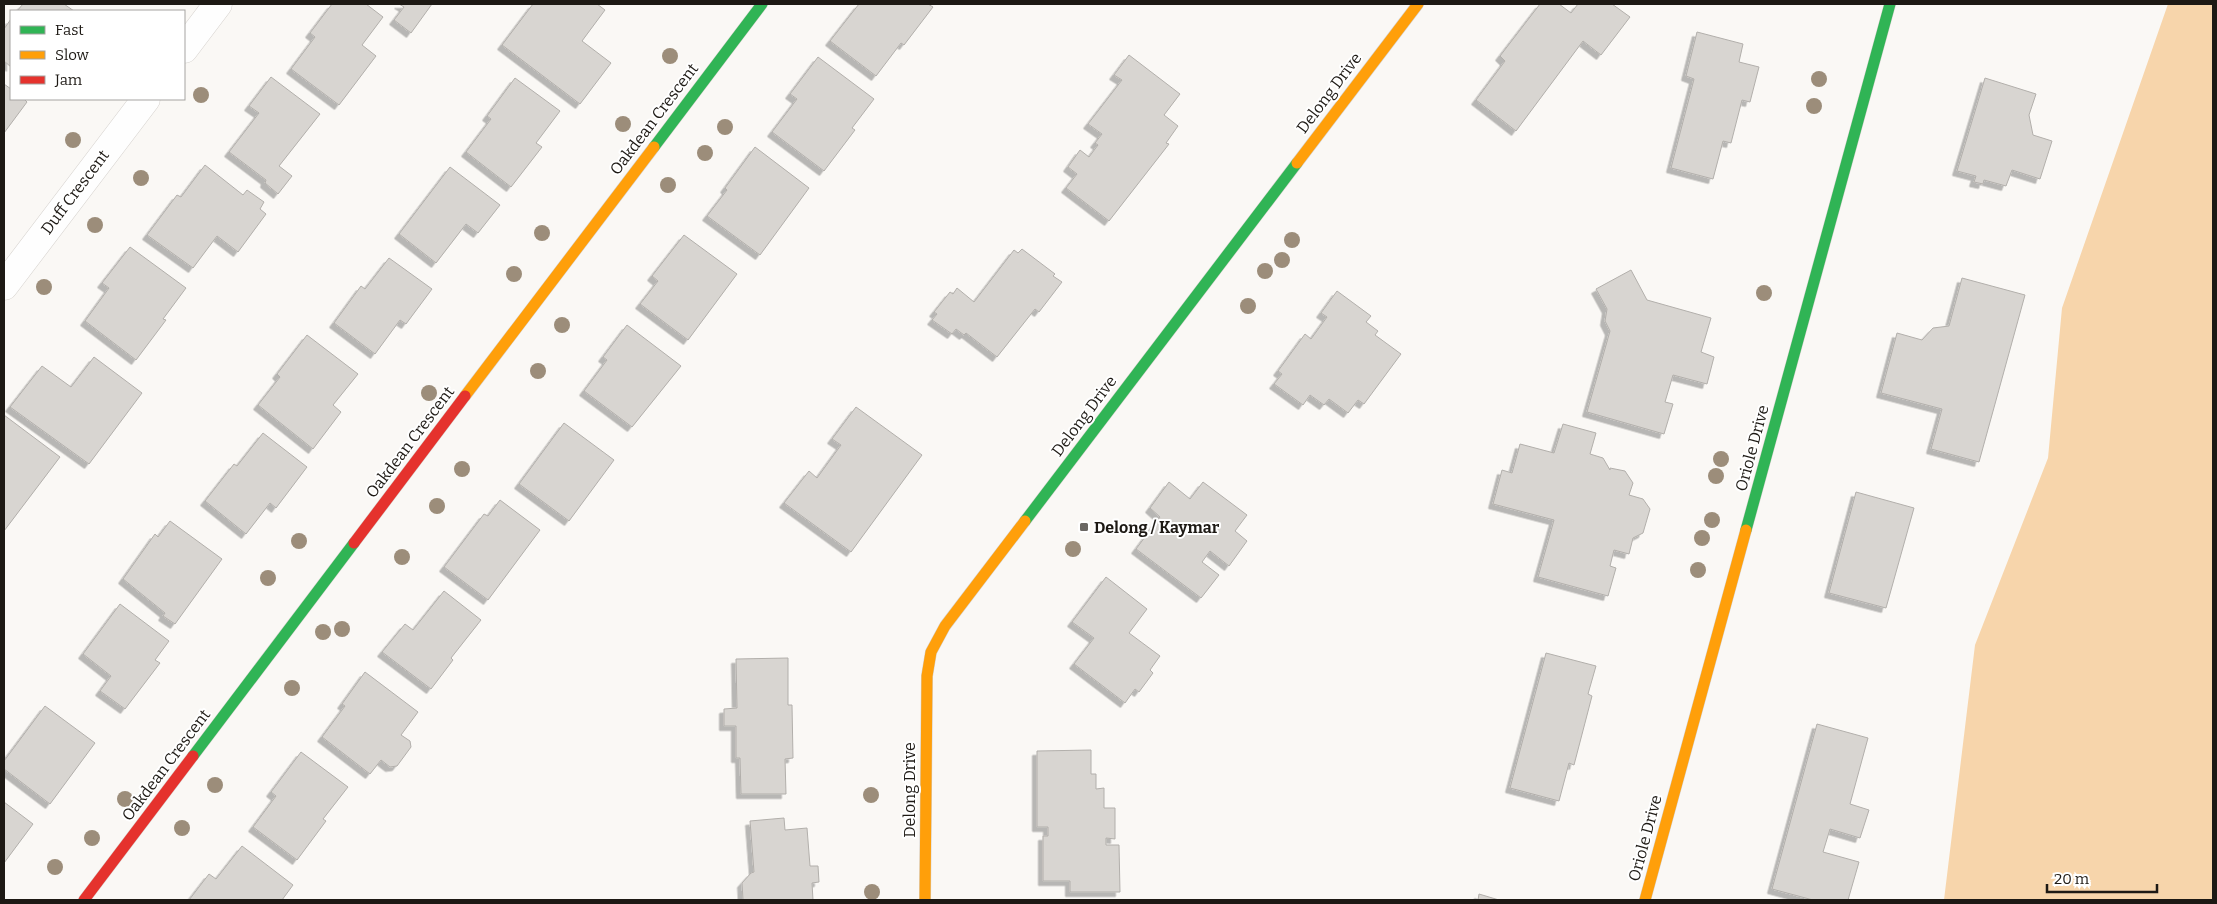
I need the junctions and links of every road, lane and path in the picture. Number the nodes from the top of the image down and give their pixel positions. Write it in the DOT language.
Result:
graph roads {
  1 [pos="218,4"];
  2 [pos="762,4"];
  3 [pos="1418,4"];
  4 [pos="1890,4"];
  5 [pos="185,48"];
  6 [pos="145,100"];
  7 [pos="4,286"];
  8 [pos="84,900"];
  9 [pos="925,900"];
  10 [pos="1645,900"];
  1 -- 5 [label="street"];
  2 -- 8 [label="street, Oakdean Crescent"];
  3 -- 9 [label="street, Delong Drive"];
  4 -- 10 [label="street, Oriole Drive"];
  6 -- 7 [label="street, Duff Crescent"];
}
